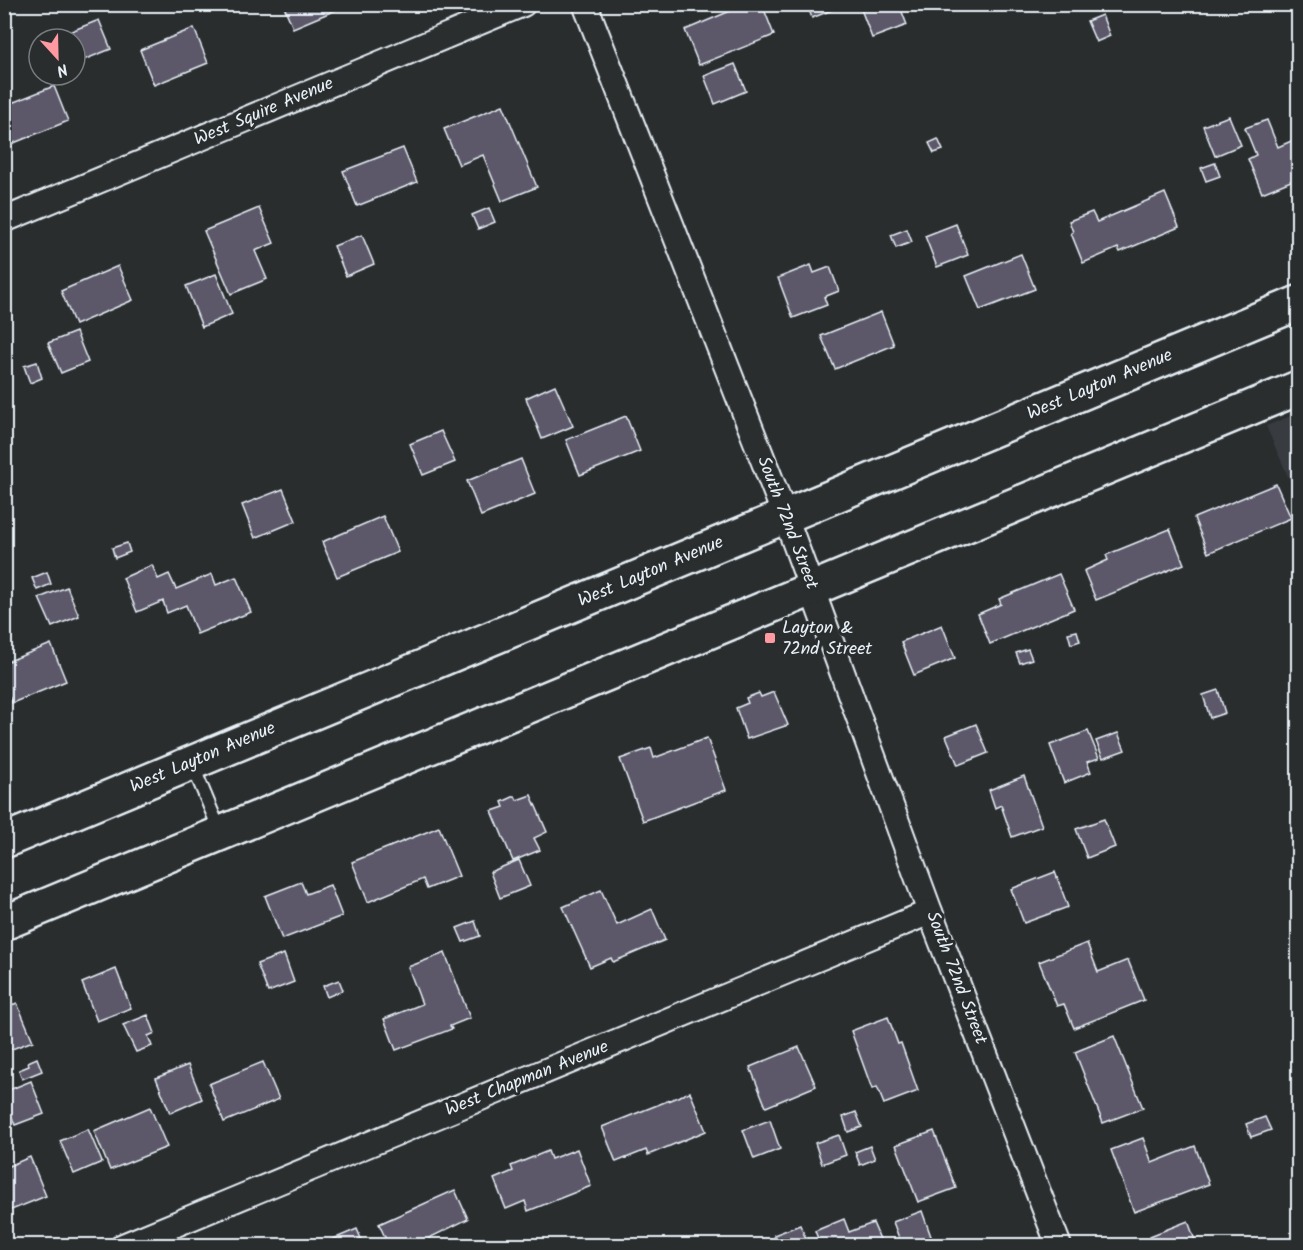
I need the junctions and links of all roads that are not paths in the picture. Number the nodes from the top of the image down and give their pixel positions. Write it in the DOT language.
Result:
graph roads {
  1 [pos="523,4"];
  2 [pos="585,4"];
  3 [pos="4,220"];
  4 [pos="1299,303"];
  5 [pos="1299,388"];
  6 [pos="785,516"];
  7 [pos="812,589"];
  8 [pos="191,763"];
  9 [pos="222,834"];
  10 [pos="4,841"];
  11 [pos="930,912"];
  12 [pos="4,923"];
  13 [pos="123,1245"];
  14 [pos="1059,1245"];
  1 -- 3 [label="street, West Squire Avenue"];
  2 -- 6 [label="street, South 72nd Street"];
  4 -- 6 [label="main road, West Layton Avenue"];
  5 -- 7 [label="main road"];
  6 -- 7 [label="street, South 72nd Street"];
  6 -- 8 [label="main road, West Layton Avenue"];
  7 -- 9 [label="main road"];
  7 -- 11 [label="street, South 72nd Street"];
  8 -- 9 [label="lane"];
  8 -- 10 [label="main road, West Layton Avenue"];
  9 -- 12 [label="main road"];
  11 -- 13 [label="street, West Chapman Avenue"];
  11 -- 14 [label="street, South 72nd Street"];
}
